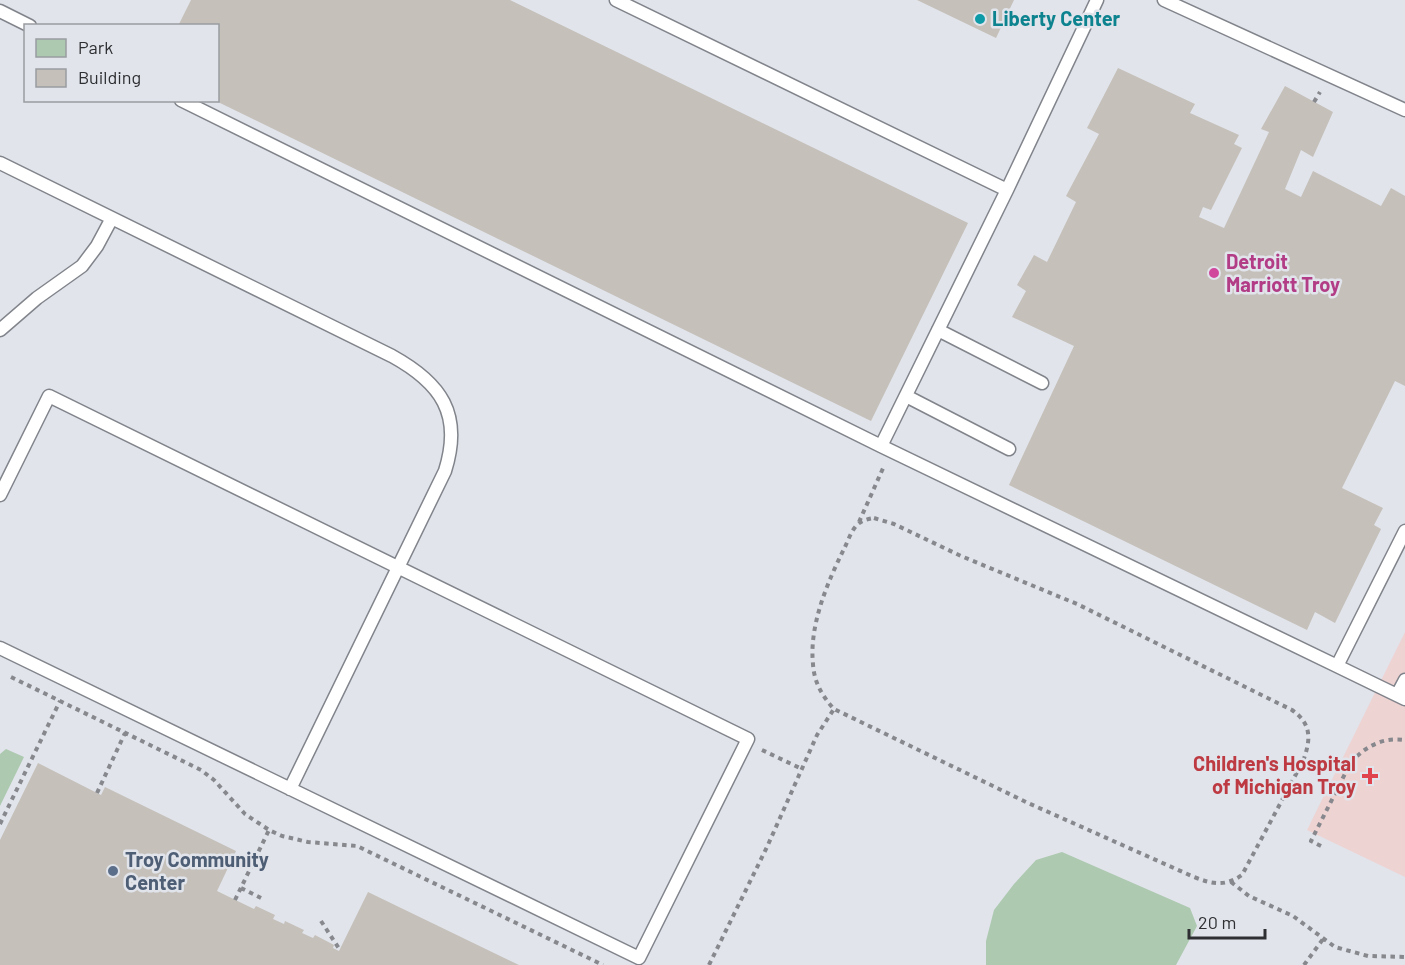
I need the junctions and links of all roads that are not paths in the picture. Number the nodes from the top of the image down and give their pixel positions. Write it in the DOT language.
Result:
graph roads {
  1 [pos="616,0"];
  2 [pos="1097,0"];
  3 [pos="1164,0"];
  4 [pos="0,10"];
  5 [pos="26,24"];
  6 [pos="185,102"];
  7 [pos="1405,110"];
  8 [pos="0,164"];
  9 [pos="1007,190"];
  10 [pos="112,218"];
  11 [pos="0,330"];
  12 [pos="938,330"];
  13 [pos="1042,383"];
  14 [pos="906,396"];
  15 [pos="886,448"];
  16 [pos="1009,448"];
  17 [pos="0,495"];
  18 [pos="1405,531"];
  19 [pos="399,567"];
  20 [pos="0,648"];
  21 [pos="1337,666"];
  22 [pos="1405,680"];
  23 [pos="1401,697"];
  24 [pos="290,789"];
  1 -- 9 [label="lane"];
  2 -- 9 [label="lane"];
  3 -- 7 [label="lane"];
  4 -- 5 [label="lane"];
  6 -- 15 [label="lane"];
  8 -- 10 [label="lane"];
  9 -- 12 [label="lane"];
  10 -- 11 [label="lane"];
  10 -- 19 [label="lane"];
  12 -- 13 [label="lane"];
  12 -- 14 [label="lane"];
  14 -- 15 [label="lane"];
  14 -- 16 [label="lane"];
  15 -- 21 [label="lane"];
  17 -- 19 [label="lane"];
  18 -- 21 [label="lane"];
  19 -- 24 [label="lane"];
  19 -- 24 [label="lane"];
  20 -- 24 [label="lane"];
  21 -- 23 [label="lane"];
  22 -- 23 [label="lane"];
}
